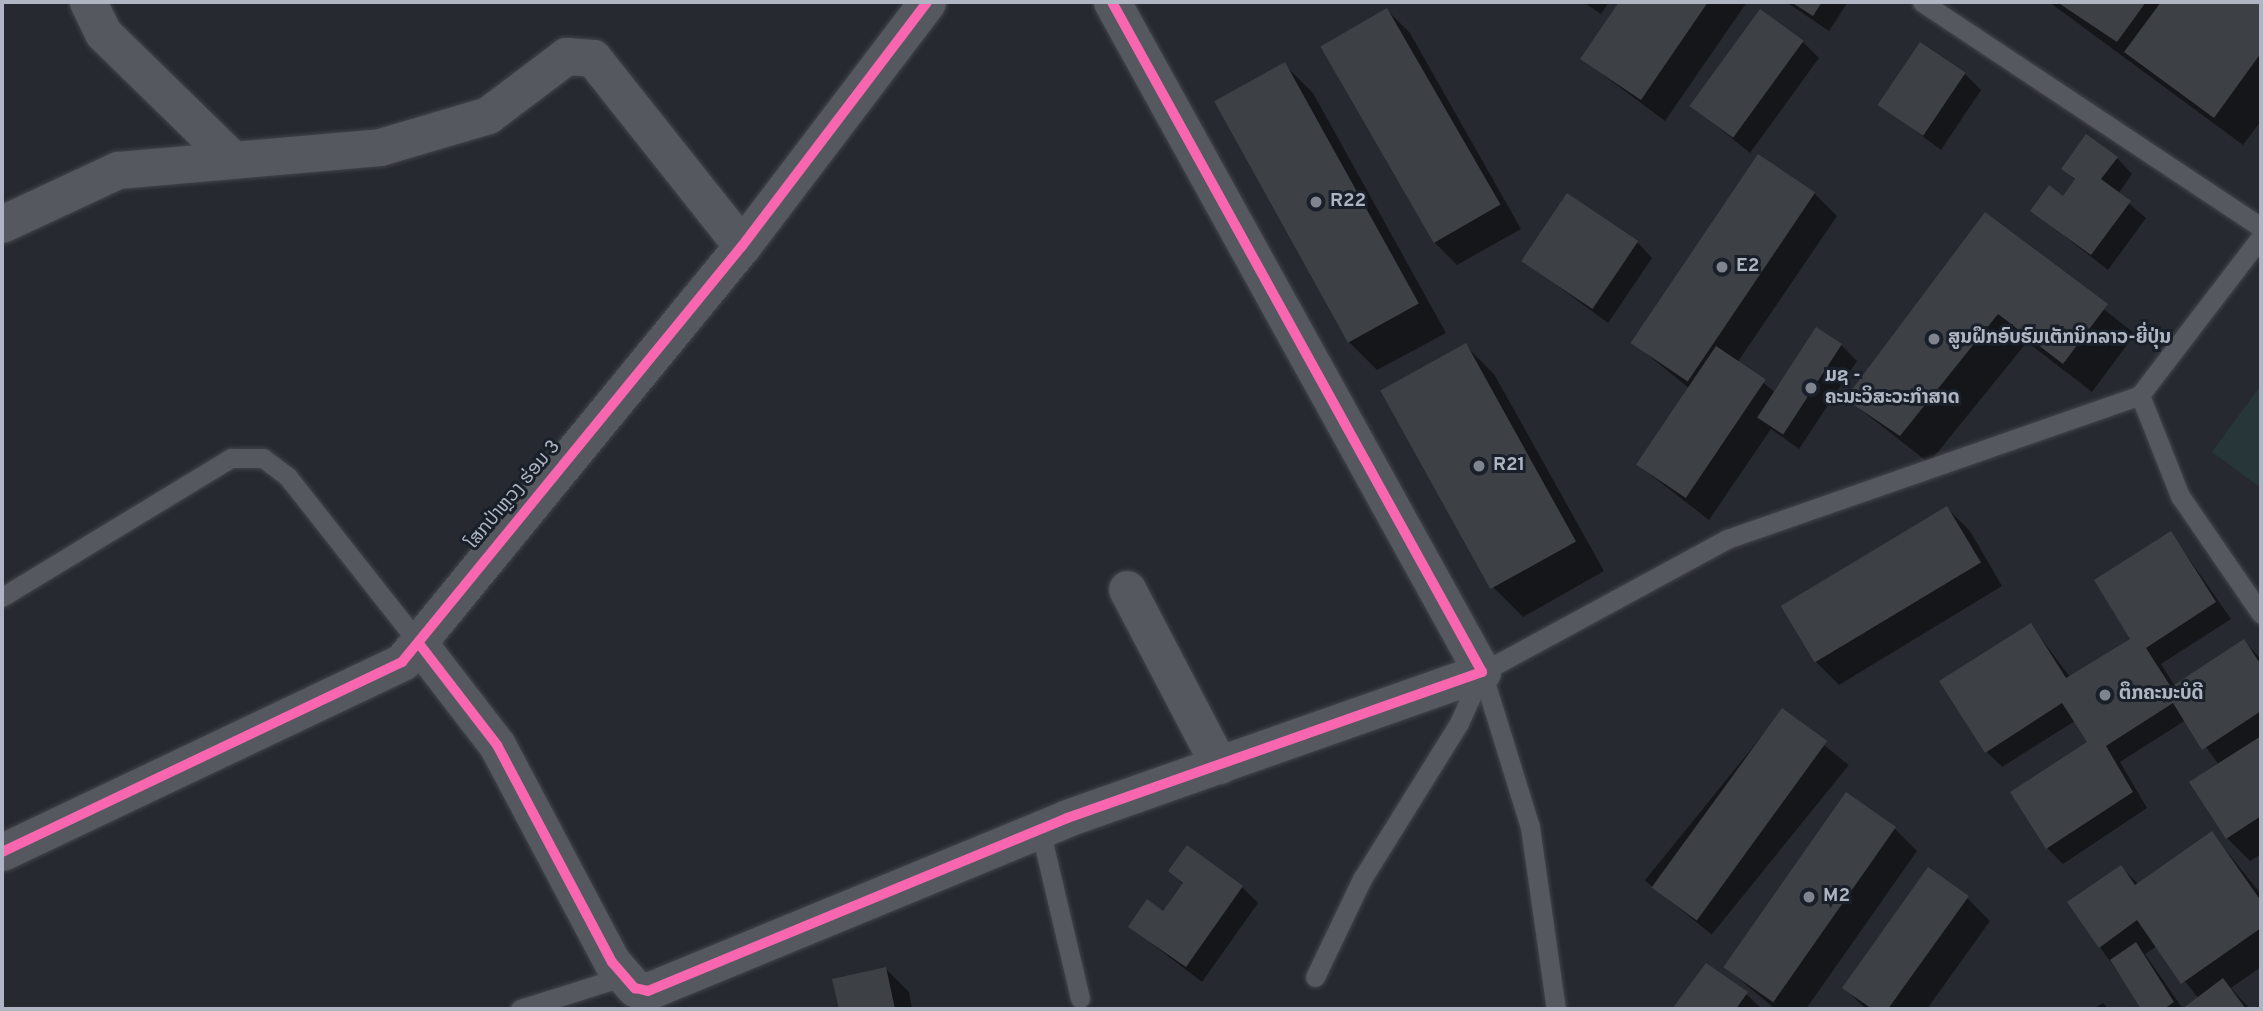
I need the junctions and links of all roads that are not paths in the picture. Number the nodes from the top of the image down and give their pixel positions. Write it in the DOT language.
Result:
graph roads {
  1 [pos="88,2"];
  2 [pos="927,2"];
  3 [pos="1112,2"];
  4 [pos="1922,2"];
  5 [pos="229,156"];
  6 [pos="2,224"];
  7 [pos="2261,227"];
  8 [pos="2261,237"];
  9 [pos="742,246"];
  10 [pos="2140,396"];
  11 [pos="1127,589"];
  12 [pos="2,597"];
  13 [pos="2261,614"];
  14 [pos="420,645"];
  15 [pos="1482,672"];
  16 [pos="1219,765"];
  17 [pos="1040,829"];
  18 [pos="2,852"];
  19 [pos="1315,976"];
  20 [pos="622,977"];
  21 [pos="1080,998"];
  22 [pos="520,1009"];
  23 [pos="1556,1009"];
  1 -- 5 [label="street"];
  2 -- 9 [label="street, ໂສກປ່າຫຼວງ ຮ່ອມ 3"];
  3 -- 15 [label="street"];
  4 -- 7 [label="lane"];
  5 -- 6 [label="street"];
  5 -- 9 [label="street"];
  8 -- 10 [label="lane"];
  9 -- 14 [label="street, ໂສກປ່າຫຼວງ ຮ່ອມ 3"];
  10 -- 13 [label="lane"];
  10 -- 15 [label="lane"];
  11 -- 16 [label="street"];
  12 -- 14 [label="lane"];
  14 -- 18 [label="street, ໂສກປ່າຫຼວງ ຮ່ອມ 3"];
  14 -- 20 [label="street"];
  15 -- 16 [label="street"];
  15 -- 19 [label="lane"];
  15 -- 23 [label="lane"];
  16 -- 17 [label="street"];
  17 -- 20 [label="street"];
  17 -- 21 [label="lane"];
  20 -- 22 [label="lane"];
}
